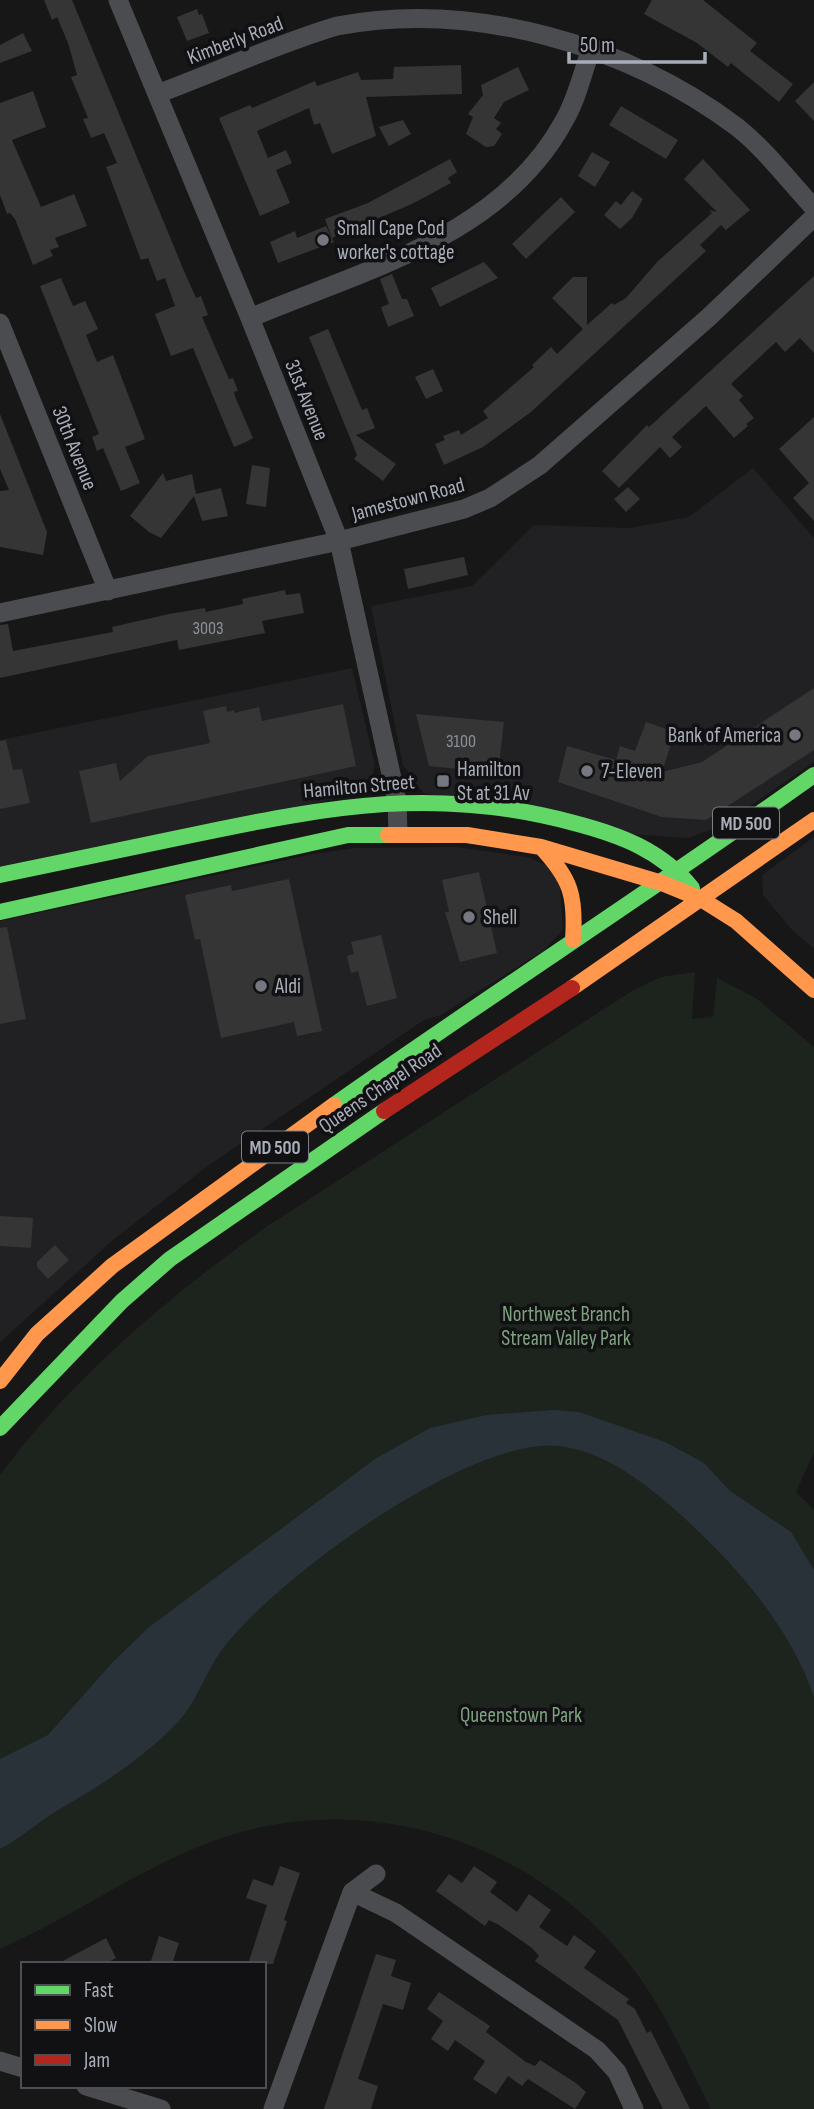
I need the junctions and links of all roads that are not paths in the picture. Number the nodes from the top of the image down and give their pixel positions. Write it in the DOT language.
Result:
graph roads {
  1 [pos="118,0"];
  2 [pos="592,47"];
  3 [pos="158,94"];
  4 [pos="814,208"];
  5 [pos="814,217"];
  6 [pos="250,318"];
  7 [pos="0,323"];
  8 [pos="339,541"];
  9 [pos="108,591"];
  10 [pos="0,613"];
  11 [pos="814,775"];
  12 [pos="397,801"];
  13 [pos="814,820"];
  14 [pos="398,833"];
  15 [pos="541,847"];
  16 [pos="679,871"];
  17 [pos="0,875"];
  18 [pos="662,883"];
  19 [pos="701,898"];
  20 [pos="0,912"];
  21 [pos="573,940"];
  22 [pos="814,990"];
  23 [pos="37,1334"];
  24 [pos="0,1349"];
  25 [pos="0,1381"];
  26 [pos="0,1429"];
  27 [pos="376,1874"];
  28 [pos="352,1892"];
  29 [pos="0,2061"];
  30 [pos="21,2067"];
  31 [pos="93,2088"];
  32 [pos="161,2109"];
  33 [pos="273,2109"];
  34 [pos="634,2109"];
  1 -- 3 [label="street, 31st Avenue"];
  2 -- 3 [label="street, Kimberly Road"];
  2 -- 4 [label="street, Kimberly Road"];
  2 -- 6 [label="street"];
  3 -- 6 [label="street, 31st Avenue"];
  5 -- 8 [label="street, Jamestown Road"];
  6 -- 8 [label="street, 31st Avenue"];
  7 -- 9 [label="street, 30th Avenue"];
  8 -- 9 [label="street, Jamestown Road"];
  8 -- 12 [label="street, 31st Avenue"];
  9 -- 10 [label="street, Jamestown Road"];
  11 -- 16 [label="main road, Queens Chapel Road / MD 500"];
  12 -- 14 [label="street, 31st Avenue"];
  12 -- 16 [label="main road, Hamilton Street"];
  12 -- 17 [label="main road, Hamilton Street"];
  13 -- 19 [label="main road, Queens Chapel Road / MD 500"];
  14 -- 15 [label="main road, Hamilton Street"];
  14 -- 20 [label="main road, Hamilton Street"];
  15 -- 18 [label="main road, Hamilton Street"];
  15 -- 21 [label="main road"];
  16 -- 18 [label="main road, Queens Chapel Road / MD 500"];
  16 -- 19 [label="main road, Hamilton Street"];
  18 -- 19 [label="main road, Hamilton Street"];
  18 -- 21 [label="main road, Queens Chapel Road / MD 500"];
  19 -- 22 [label="main road, Hamilton Street"];
  19 -- 26 [label="main road, Queens Chapel Road / MD 500"];
  21 -- 23 [label="main road, Queens Chapel Road / MD 500"];
  23 -- 24 [label="main road"];
  23 -- 25 [label="main road, Queens Chapel Road / MD 500"];
  27 -- 28 [label="street"];
  28 -- 33 [label="street"];
  28 -- 34 [label="street"];
  29 -- 30 [label="street"];
  31 -- 32 [label="street"];
}
